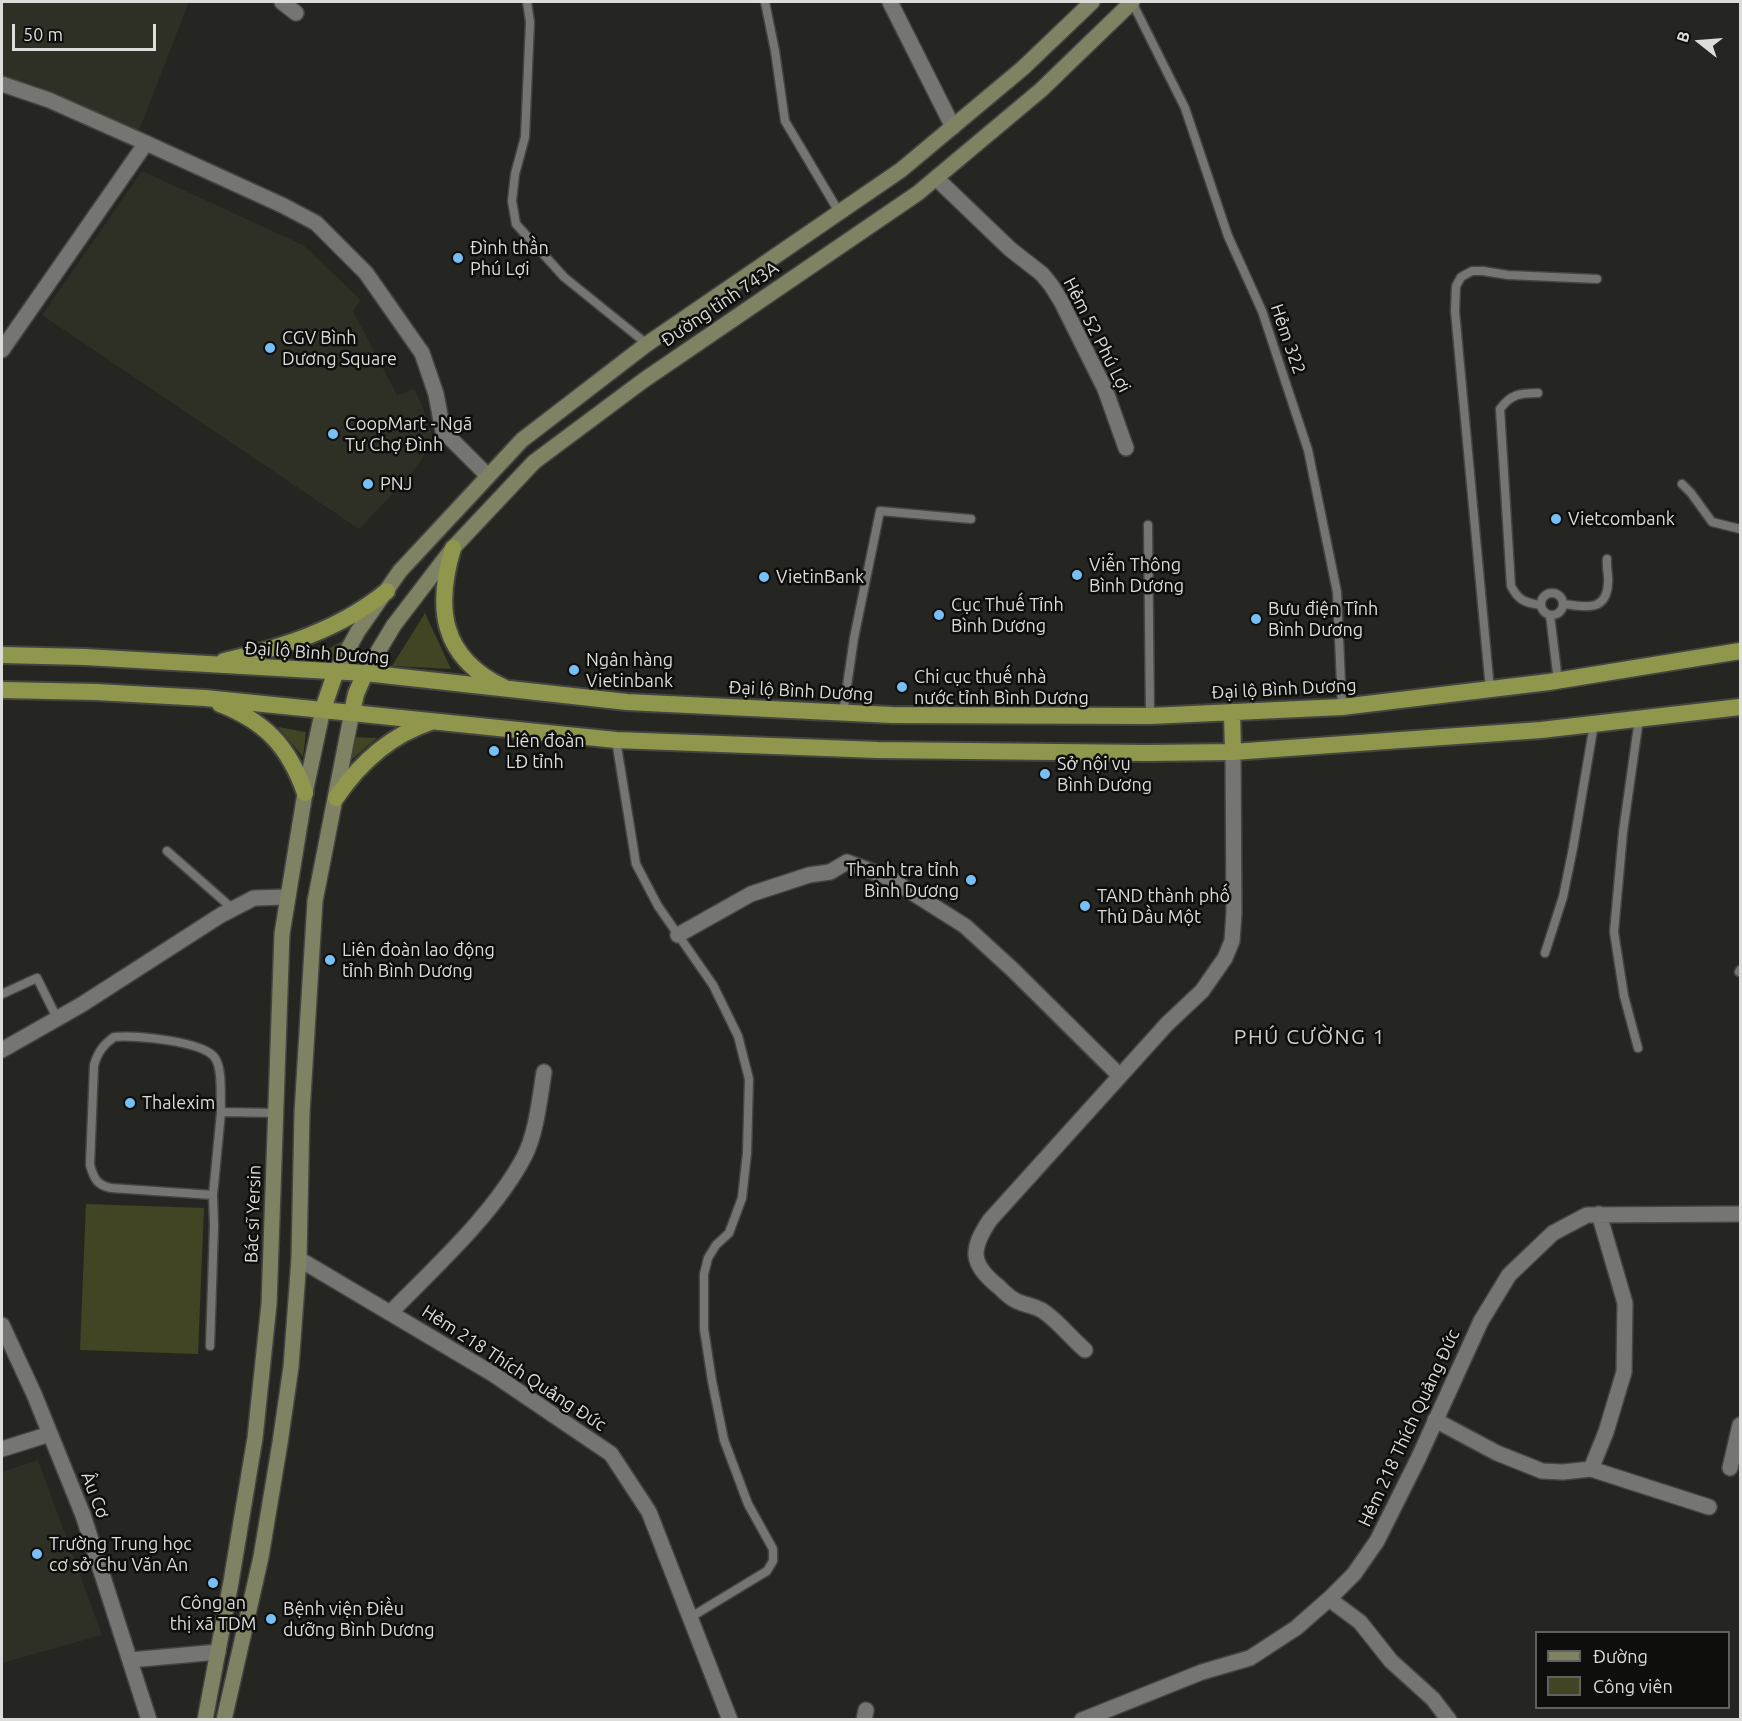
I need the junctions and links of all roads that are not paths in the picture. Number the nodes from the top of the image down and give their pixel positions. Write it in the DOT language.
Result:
graph roads {
  1 [pos="282,2"];
  2 [pos="527,2"];
  3 [pos="765,2"];
  4 [pos="890,2"];
  5 [pos="1092,2"];
  6 [pos="1132,2"];
  7 [pos="296,13"];
  8 [pos="2,84"];
  9 [pos="952,127"];
  10 [pos="146,143"];
  11 [pos="936,178"];
  12 [pos="839,212"];
  13 [pos="1597,279"];
  14 [pos="648,344"];
  15 [pos="2,350"];
  16 [pos="628,358"];
  17 [pos="644,380"];
  18 [pos="1538,393"];
  19 [pos="1126,448"];
  20 [pos="487,475"];
  21 [pos="1682,484"];
  22 [pos="971,519"];
  23 [pos="1148,525"];
  24 [pos="1740,529"];
  25 [pos="453,548"];
  26 [pos="1607,559"];
  27 [pos="387,591"];
  28 [pos="1564,604"];
  29 [pos="1541,605"];
  30 [pos="1550,615"];
  31 [pos="1740,651"];
  32 [pos="2,655"];
  33 [pos="211,665"];
  34 [pos="336,671"];
  35 [pos="365,673"];
  36 [pos="1558,681"];
  37 [pos="2,690"];
  38 [pos="510,690"];
  39 [pos="1490,690"];
  40 [pos="205,698"];
  41 [pos="1740,706"];
  42 [pos="1342,707"];
  43 [pos="323,709"];
  44 [pos="352,712"];
  45 [pos="1232,712"];
  46 [pos="843,713"];
  47 [pos="1150,716"];
  48 [pos="1639,719"];
  49 [pos="436,720"];
  50 [pos="1594,724"];
  51 [pos="616,740"];
  52 [pos="1233,752"];
  53 [pos="305,793"];
  54 [pos="336,798"];
  55 [pos="167,851"];
  56 [pos="288,897"];
  57 [pos="233,909"];
  58 [pos="678,935"];
  59 [pos="1545,953"];
  60 [pos="2,994"];
  61 [pos="57,1018"];
  62 [pos="1638,1048"];
  63 [pos="2,1050"];
  64 [pos="544,1072"];
  65 [pos="1120,1076"];
  66 [pos="221,1112"];
  67 [pos="276,1113"];
  68 [pos="302,1113"];
  69 [pos="213,1195"];
  70 [pos="1599,1214"];
  71 [pos="1740,1214"];
  72 [pos="271,1252"];
  73 [pos="298,1259"];
  74 [pos="390,1313"];
  75 [pos="2,1324"];
  76 [pos="210,1346"];
  77 [pos="1085,1350"];
  78 [pos="1435,1420"];
  79 [pos="1740,1425"];
  80 [pos="50,1434"];
  81 [pos="255,1438"];
  82 [pos="280,1443"];
  83 [pos="2,1449"];
  84 [pos="1730,1468"];
  85 [pos="1591,1469"];
  86 [pos="1708,1507"];
  87 [pos="236,1553"];
  88 [pos="261,1557"];
  89 [pos="1329,1599"];
  90 [pos="691,1617"];
  91 [pos="218,1652"];
  92 [pos="130,1660"];
  93 [pos="149,1719"];
  94 [pos="205,1719"];
  95 [pos="224,1719"];
  96 [pos="730,1719"];
  97 [pos="1082,1719"];
  98 [pos="1449,1719"];
  1 -- 7 [label="street"];
  2 -- 14 [label="lane"];
  3 -- 12 [label="lane"];
  4 -- 9 [label="street"];
  5 -- 9 [label="main road, Đường tỉnh 743A"];
  6 -- 11 [label="main road, Đường tỉnh 743A"];
  6 -- 42 [label="lane, Hẻm 322"];
  8 -- 10 [label="street"];
  9 -- 12 [label="main road, Đường tỉnh 743A"];
  10 -- 15 [label="street"];
  10 -- 20 [label="street"];
  11 -- 17 [label="main road, Đường tỉnh 743A"];
  11 -- 19 [label="street, Hẻm 52 Phú Lợi"];
  12 -- 14 [label="main road, Đường tỉnh 743A"];
  13 -- 39 [label="lane"];
  14 -- 16 [label="main road, Đường tỉnh 743A"];
  16 -- 17 [label="main road"];
  16 -- 20 [label="main road, Đường tỉnh 743A"];
  17 -- 25 [label="main road, Đường tỉnh 743A"];
  18 -- 29 [label="lane"];
  20 -- 27 [label="main road, Đường tỉnh 743A"];
  21 -- 24 [label="lane"];
  22 -- 46 [label="lane"];
  23 -- 47 [label="lane"];
  25 -- 35 [label="main road, Đường tỉnh 743A"];
  25 -- 38 [label="highway"];
  26 -- 28 [label="lane"];
  27 -- 33 [label="highway"];
  27 -- 34 [label="main road, Đường tỉnh 743A"];
  28 -- 29 [label="lane"];
  28 -- 30 [label="lane"];
  29 -- 30 [label="lane"];
  30 -- 36 [label="lane"];
  31 -- 36 [label="highway, Đại lộ Bình Dương"];
  32 -- 33 [label="highway, Đại lộ Bình Dương"];
  33 -- 34 [label="highway, Đại lộ Bình Dương"];
  34 -- 35 [label="highway, Đại lộ Bình Dương"];
  34 -- 43 [label="highway"];
  35 -- 38 [label="highway, Đại lộ Bình Dương"];
  35 -- 44 [label="highway"];
  36 -- 39 [label="highway, Đại lộ Bình Dương"];
  37 -- 40 [label="highway"];
  38 -- 46 [label="highway, Đại lộ Bình Dương"];
  39 -- 42 [label="highway, Đại lộ Bình Dương"];
  40 -- 43 [label="highway"];
  40 -- 53 [label="highway"];
  41 -- 48 [label="highway"];
  42 -- 45 [label="highway, Đại lộ Bình Dương"];
  43 -- 44 [label="highway"];
  43 -- 53 [label="main road, Bác sĩ Yersin"];
  44 -- 49 [label="highway"];
  44 -- 54 [label="main road"];
  45 -- 47 [label="highway, Đại lộ Bình Dương"];
  45 -- 52 [label="highway"];
  46 -- 47 [label="highway, Đại lộ Bình Dương"];
  48 -- 50 [label="highway"];
  48 -- 62 [label="lane"];
  49 -- 51 [label="highway"];
  49 -- 54 [label="highway"];
  50 -- 52 [label="highway"];
  50 -- 59 [label="lane"];
  51 -- 52 [label="highway"];
  51 -- 58 [label="lane"];
  52 -- 65 [label="street"];
  53 -- 56 [label="main road, Bác sĩ Yersin"];
  54 -- 68 [label="main road"];
  55 -- 57 [label="lane"];
  56 -- 57 [label="street"];
  56 -- 67 [label="main road, Bác sĩ Yersin"];
  57 -- 61 [label="street"];
  58 -- 65 [label="street"];
  58 -- 90 [label="lane"];
  60 -- 61 [label="lane"];
  61 -- 63 [label="street"];
  64 -- 74 [label="street"];
  65 -- 77 [label="street"];
  66 -- 67 [label="lane"];
  66 -- 69 [label="lane"];
  66 -- 69 [label="lane"];
  67 -- 68 [label="main road"];
  67 -- 72 [label="main road, Bác sĩ Yersin"];
  68 -- 73 [label="main road"];
  69 -- 76 [label="lane"];
  70 -- 71 [label="street, Hẻm 218 Thích Quảng Đức"];
  70 -- 78 [label="street, Hẻm 218 Thích Quảng Đức"];
  70 -- 85 [label="street"];
  72 -- 73 [label="main road"];
  72 -- 81 [label="main road, Bác sĩ Yersin"];
  73 -- 74 [label="street, Hẻm 218 Thích Quảng Đức"];
  73 -- 82 [label="main road"];
  74 -- 90 [label="street, Hẻm 218 Thích Quảng Đức"];
  75 -- 80 [label="street, Âu Cơ"];
  78 -- 85 [label="street"];
  78 -- 89 [label="street, Hẻm 218 Thích Quảng Đức"];
  79 -- 84 [label="street"];
  80 -- 83 [label="street"];
  80 -- 92 [label="street, Âu Cơ"];
  81 -- 82 [label="main road"];
  81 -- 87 [label="main road, Bác sĩ Yersin"];
  82 -- 88 [label="main road"];
  85 -- 86 [label="street"];
  87 -- 88 [label="main road"];
  87 -- 91 [label="main road, Bác sĩ Yersin"];
  88 -- 95 [label="main road"];
  89 -- 97 [label="street, Hẻm 218 Thích Quảng Đức"];
  89 -- 98 [label="street"];
  90 -- 96 [label="street, Hẻm 218 Thích Quảng Đức"];
  91 -- 92 [label="street"];
  91 -- 94 [label="main road, Bác sĩ Yersin"];
  92 -- 93 [label="street, Âu Cơ"];
}
